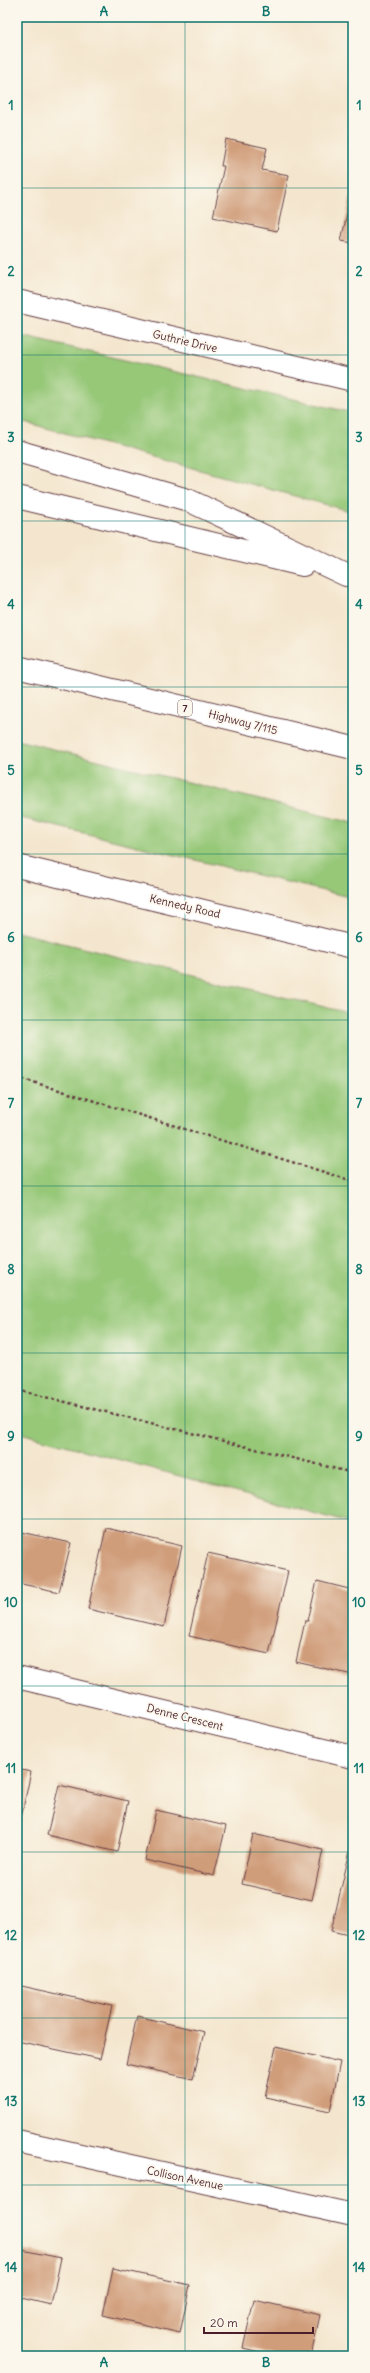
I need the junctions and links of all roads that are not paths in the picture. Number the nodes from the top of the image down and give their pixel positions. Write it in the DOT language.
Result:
graph roads {
  1 [pos="17,301"];
  2 [pos="353,380"];
  3 [pos="17,451"];
  4 [pos="17,497"];
  5 [pos="349,576"];
  6 [pos="17,667"];
  7 [pos="353,748"];
  8 [pos="17,866"];
  9 [pos="353,946"];
  10 [pos="17,1677"];
  11 [pos="353,1758"];
  12 [pos="17,2141"];
  13 [pos="353,2215"];
  1 -- 2 [label="main road, Guthrie Drive"];
  3 -- 5 [label="main road"];
  4 -- 5 [label="main road"];
  6 -- 7 [label="main road, Highway 7/115 / 7"];
  8 -- 9 [label="main road, Kennedy Road"];
  10 -- 11 [label="main road, Denne Crescent"];
  12 -- 13 [label="main road, Collison Avenue"];
}
